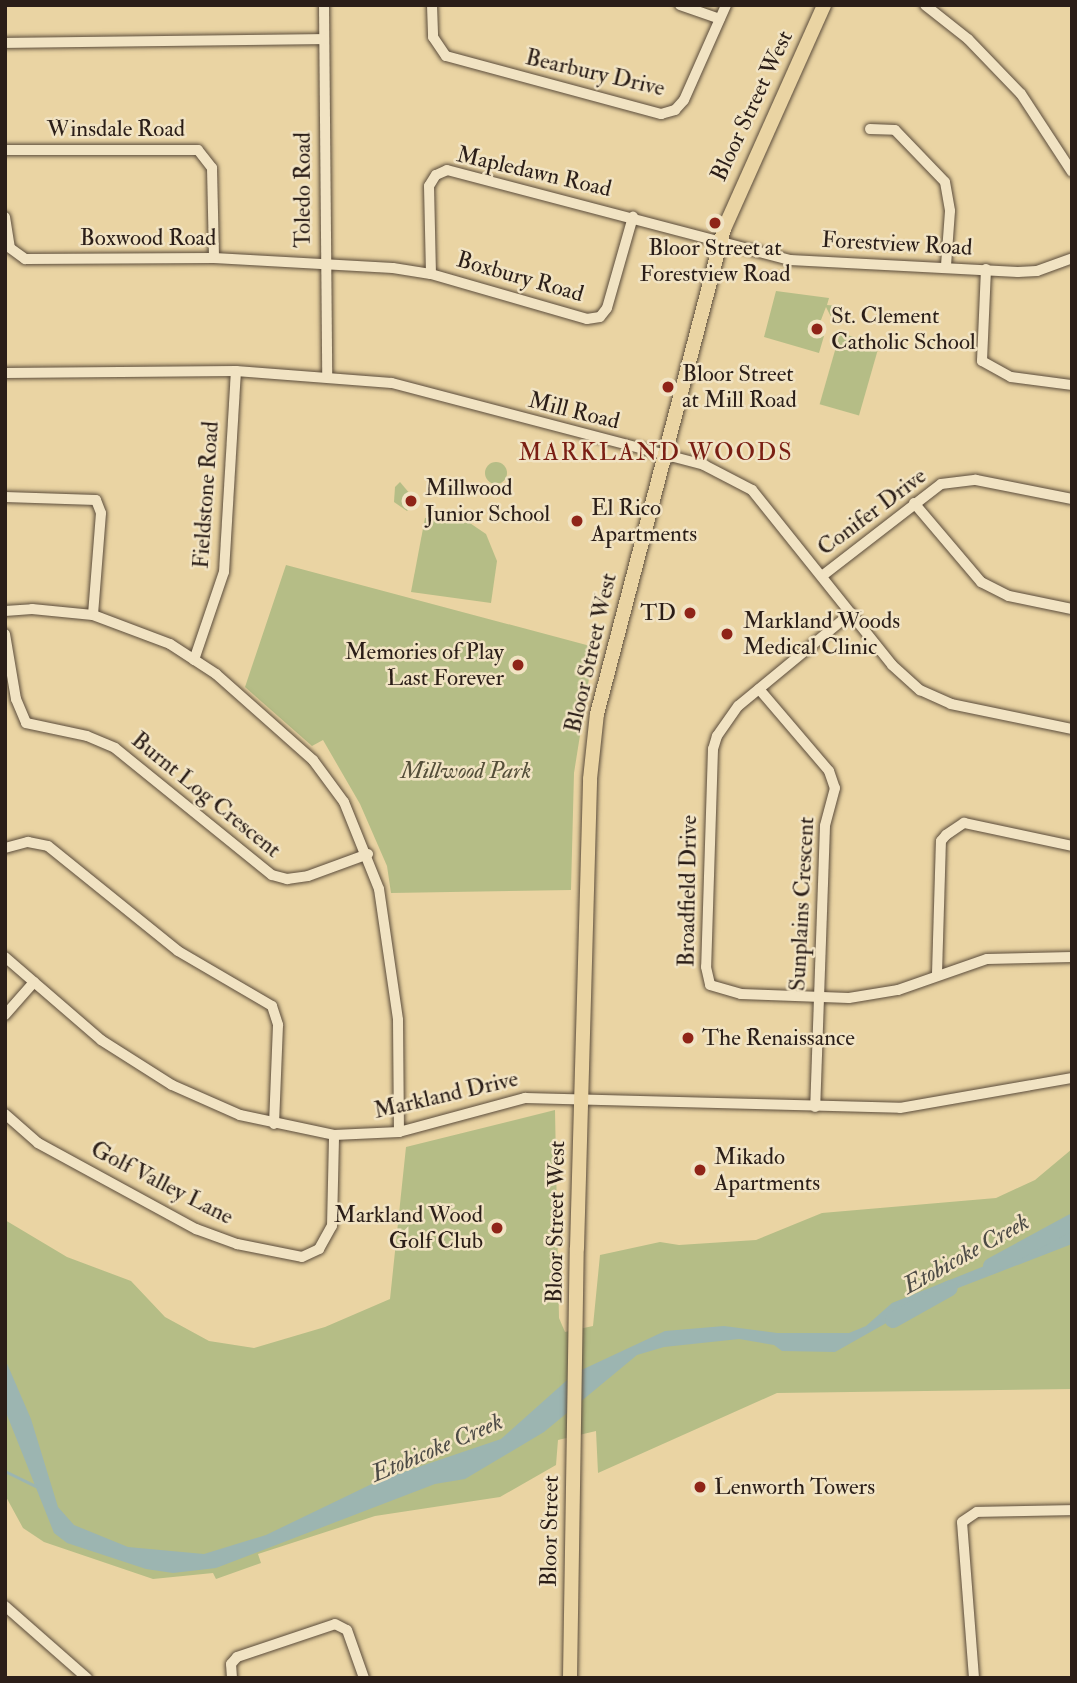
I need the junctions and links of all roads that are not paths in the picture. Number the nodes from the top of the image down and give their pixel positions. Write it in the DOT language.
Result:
graph roads {
  1 [pos="324,5"];
  2 [pos="432,5"];
  3 [pos="680,5"];
  4 [pos="726,5"];
  5 [pos="824,5"];
  6 [pos="925,5"];
  7 [pos="720,19"];
  8 [pos="324,39"];
  9 [pos="5,43"];
  10 [pos="870,129"];
  11 [pos="5,150"];
  12 [pos="1072,172"];
  13 [pos="5,216"];
  14 [pos="633,217"];
  15 [pos="721,241"];
  16 [pos="214,258"];
  17 [pos="1072,258"];
  18 [pos="324,261"];
  19 [pos="946,266"];
  20 [pos="986,269"];
  21 [pos="431,274"];
  22 [pos="236,371"];
  23 [pos="5,373"];
  24 [pos="327,375"];
  25 [pos="1072,385"];
  26 [pos="664,453"];
  27 [pos="5,498"];
  28 [pos="1072,499"];
  29 [pos="914,503"];
  30 [pos="822,576"];
  31 [pos="1072,609"];
  32 [pos="5,611"];
  33 [pos="851,614"];
  34 [pos="93,615"];
  35 [pos="5,634"];
  36 [pos="194,660"];
  37 [pos="759,689"];
  38 [pos="1072,729"];
  39 [pos="1072,846"];
  40 [pos="5,848"];
  41 [pos="368,854"];
  42 [pos="5,957"];
  43 [pos="1072,957"];
  44 [pos="937,974"];
  45 [pos="34,982"];
  46 [pos="817,998"];
  47 [pos="5,1015"];
  48 [pos="1072,1077"];
  49 [pos="581,1099"];
  50 [pos="816,1107"];
  51 [pos="5,1114"];
  52 [pos="274,1124"];
  53 [pos="399,1132"];
  54 [pos="334,1135"];
  55 [pos="577,1386"];
  56 [pos="1072,1510"];
  57 [pos="5,1606"];
  58 [pos="87,1678"];
  59 [pos="232,1678"];
  60 [pos="364,1678"];
  61 [pos="570,1678"];
  62 [pos="974,1678"];
  1 -- 8 [label="street, Toledo Road"];
  2 -- 7 [label="street, Bearbury Drive"];
  3 -- 7 [label="street"];
  4 -- 7 [label="street, Bearbury Drive"];
  5 -- 15 [label="main road, Bloor Street West"];
  6 -- 12 [label="street"];
  8 -- 9 [label="street"];
  8 -- 18 [label="street, Toledo Road"];
  10 -- 19 [label="street"];
  11 -- 16 [label="street, Winsdale Road"];
  13 -- 16 [label="street, Boxwood Road"];
  14 -- 15 [label="street, Mapledawn Road"];
  14 -- 21 [label="street, Boxbury Road"];
  14 -- 21 [label="street, Mapledawn Road"];
  15 -- 19 [label="street, Forestview Road"];
  15 -- 26 [label="main road, Bloor Street West"];
  16 -- 18 [label="street, Boxwood Road"];
  17 -- 20 [label="street, Forestview Road"];
  18 -- 21 [label="street, Boxbury Road"];
  18 -- 24 [label="street, Toledo Road"];
  19 -- 20 [label="street, Forestview Road"];
  20 -- 25 [label="street"];
  22 -- 23 [label="street, Mill Road"];
  22 -- 24 [label="street, Mill Road"];
  22 -- 36 [label="street, Fieldstone Road"];
  24 -- 26 [label="street, Mill Road"];
  26 -- 30 [label="street, Mill Road"];
  26 -- 49 [label="main road, Bloor Street West"];
  27 -- 34 [label="street"];
  28 -- 29 [label="street, Conifer Drive"];
  29 -- 30 [label="street, Conifer Drive"];
  29 -- 31 [label="street"];
  30 -- 33 [label="street, Mill Road"];
  32 -- 34 [label="street"];
  33 -- 37 [label="street, Broadfield Drive"];
  33 -- 38 [label="street, Mill Road"];
  34 -- 36 [label="street"];
  35 -- 41 [label="street, Burnt Log Crescent"];
  36 -- 41 [label="street"];
  37 -- 46 [label="street, Sunplains Crescent"];
  37 -- 46 [label="street, Broadfield Drive"];
  39 -- 44 [label="street"];
  40 -- 52 [label="street"];
  41 -- 53 [label="street"];
  42 -- 45 [label="street, Markland Drive"];
  43 -- 44 [label="street, Broadfield Drive"];
  44 -- 46 [label="street, Broadfield Drive"];
  45 -- 47 [label="street"];
  45 -- 52 [label="street, Markland Drive"];
  46 -- 50 [label="street, Sunplains Crescent"];
  48 -- 50 [label="street, Markland Drive"];
  49 -- 50 [label="street, Markland Drive"];
  49 -- 53 [label="street, Markland Drive"];
  49 -- 55 [label="main road, Bloor Street West"];
  51 -- 54 [label="street, Golf Valley Lane"];
  52 -- 54 [label="street, Markland Drive"];
  53 -- 54 [label="street, Markland Drive"];
  55 -- 61 [label="main road, Bloor Street"];
  56 -- 62 [label="street"];
  57 -- 58 [label="street"];
  59 -- 60 [label="street"];
}
